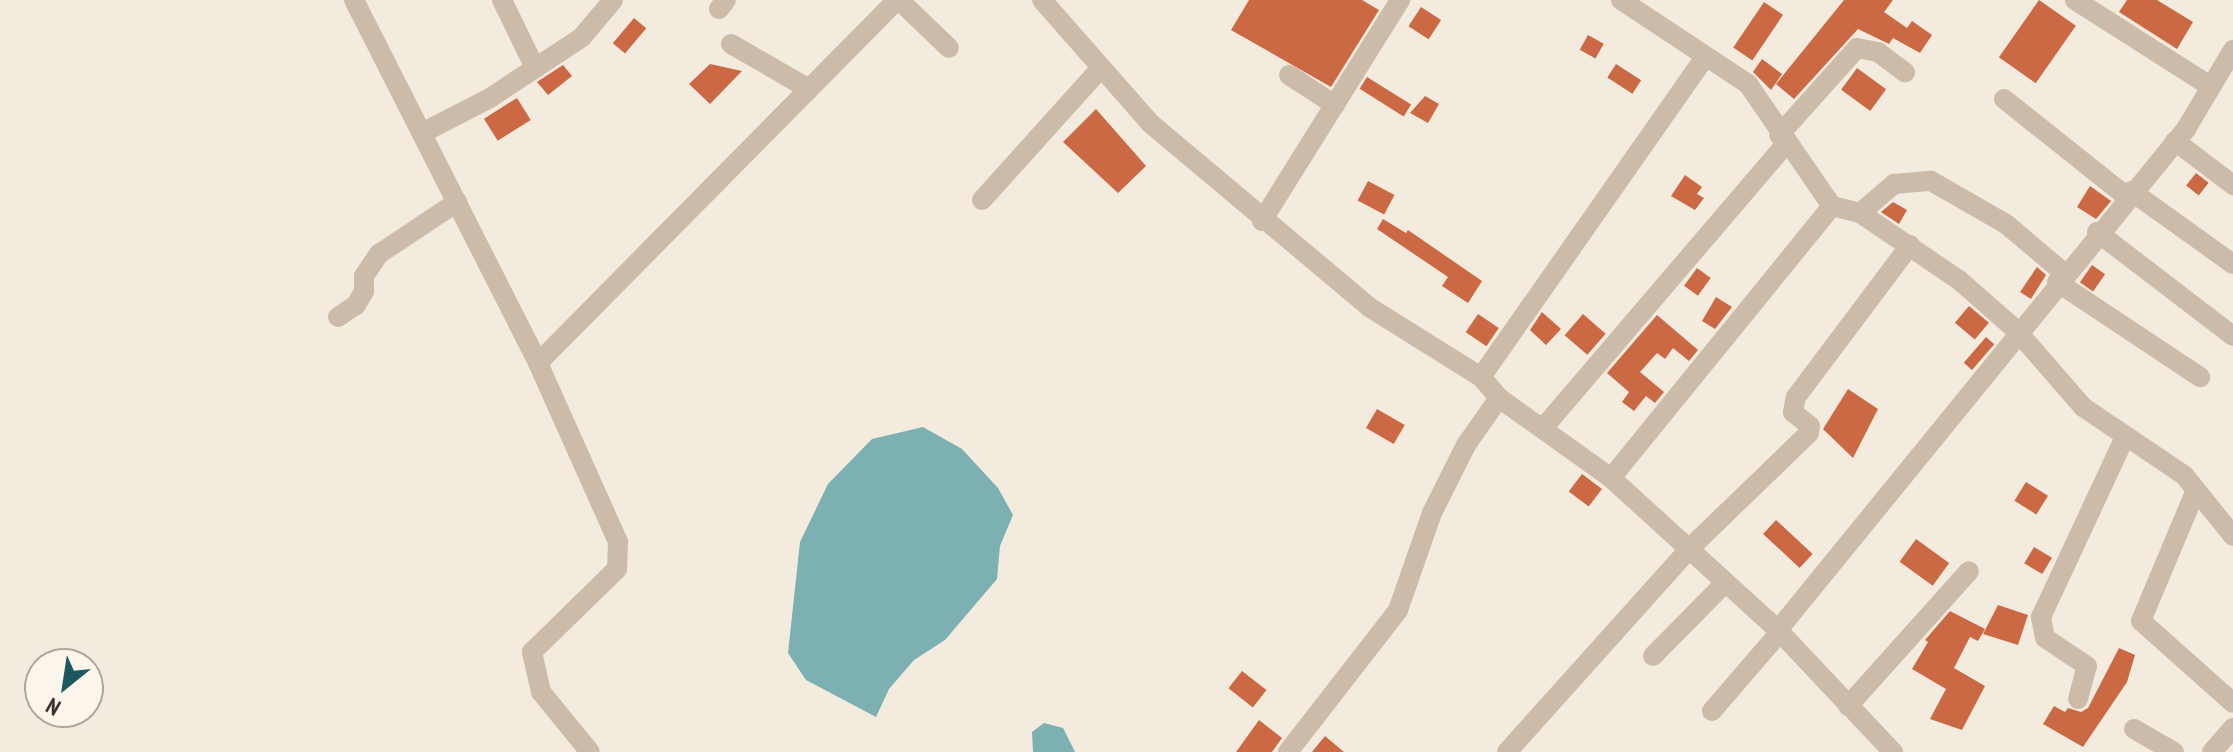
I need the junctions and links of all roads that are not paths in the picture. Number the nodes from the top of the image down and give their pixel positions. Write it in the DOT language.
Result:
graph roads {
  1 [pos="354,0"];
  2 [pos="502,0"];
  3 [pos="613,0"];
  4 [pos="898,0"];
  5 [pos="1042,0"];
  6 [pos="1400,0"];
  7 [pos="1621,0"];
  8 [pos="2075,0"];
  9 [pos="731,44"];
  10 [pos="949,48"];
  11 [pos="2233,50"];
  12 [pos="1705,57"];
  13 [pos="535,68"];
  14 [pos="1101,68"];
  15 [pos="1905,72"];
  16 [pos="1289,75"];
  17 [pos="2210,86"];
  18 [pos="809,89"];
  19 [pos="2004,99"];
  20 [pos="1335,105"];
  21 [pos="422,133"];
  22 [pos="1782,140"];
  23 [pos="2175,141"];
  24 [pos="2233,185"];
  25 [pos="2129,194"];
  26 [pos="982,200"];
  27 [pos="457,202"];
  28 [pos="1832,206"];
  29 [pos="1860,213"];
  30 [pos="1262,221"];
  31 [pos="2097,232"];
  32 [pos="1910,245"];
  33 [pos="2233,264"];
  34 [pos="2060,277"];
  35 [pos="338,317"];
  36 [pos="2017,331"];
  37 [pos="2233,336"];
  38 [pos="538,363"];
  39 [pos="1481,377"];
  40 [pos="2200,377"];
  41 [pos="1499,398"];
  42 [pos="1544,427"];
  43 [pos="2125,437"];
  44 [pos="1611,478"];
  45 [pos="2196,490"];
  46 [pos="2233,536"];
  47 [pos="1690,548"];
  48 [pos="1969,571"];
  49 [pos="1724,584"];
  50 [pos="1779,631"];
  51 [pos="1653,656"];
  52 [pos="2078,699"];
  53 [pos="2233,703"];
  54 [pos="1848,706"];
  55 [pos="1712,711"];
  56 [pos="2233,728"];
  57 [pos="2134,729"];
  58 [pos="590,752"];
  59 [pos="1288,752"];
  60 [pos="1507,752"];
  61 [pos="1893,752"];
  62 [pos="2174,752"];
  63 [pos="2212,752"];
  1 -- 21 [label="street"];
  2 -- 13 [label="street"];
  3 -- 13 [label="street"];
  4 -- 10 [label="street"];
  4 -- 18 [label="street"];
  5 -- 14 [label="street"];
  6 -- 20 [label="street"];
  7 -- 12 [label="street"];
  8 -- 17 [label="street"];
  9 -- 18 [label="street"];
  11 -- 17 [label="street"];
  12 -- 22 [label="street"];
  12 -- 39 [label="street"];
  13 -- 21 [label="street"];
  14 -- 26 [label="street"];
  14 -- 30 [label="street"];
  15 -- 22 [label="street"];
  16 -- 20 [label="street"];
  17 -- 23 [label="street"];
  18 -- 38 [label="street"];
  19 -- 25 [label="street"];
  20 -- 30 [label="street"];
  21 -- 27 [label="street"];
  22 -- 28 [label="street"];
  22 -- 42 [label="street"];
  23 -- 24 [label="street"];
  23 -- 25 [label="street"];
  25 -- 31 [label="street"];
  25 -- 33 [label="street"];
  27 -- 35 [label="street"];
  27 -- 38 [label="street"];
  28 -- 29 [label="street"];
  28 -- 44 [label="street"];
  29 -- 32 [label="street"];
  29 -- 34 [label="street"];
  30 -- 39 [label="street"];
  31 -- 34 [label="street"];
  31 -- 37 [label="street"];
  32 -- 36 [label="street"];
  32 -- 47 [label="street"];
  34 -- 36 [label="street"];
  34 -- 40 [label="street"];
  36 -- 43 [label="street"];
  36 -- 50 [label="street"];
  38 -- 58 [label="street"];
  39 -- 41 [label="street"];
  41 -- 42 [label="street"];
  41 -- 59 [label="street"];
  42 -- 44 [label="street"];
  43 -- 45 [label="street"];
  43 -- 52 [label="street"];
  44 -- 47 [label="street"];
  45 -- 46 [label="street"];
  45 -- 53 [label="street"];
  47 -- 49 [label="street"];
  47 -- 60 [label="street"];
  48 -- 54 [label="street"];
  49 -- 50 [label="street"];
  49 -- 51 [label="street"];
  50 -- 54 [label="street"];
  50 -- 55 [label="street"];
  54 -- 61 [label="street"];
  56 -- 63 [label="street"];
  57 -- 62 [label="street"];
}
